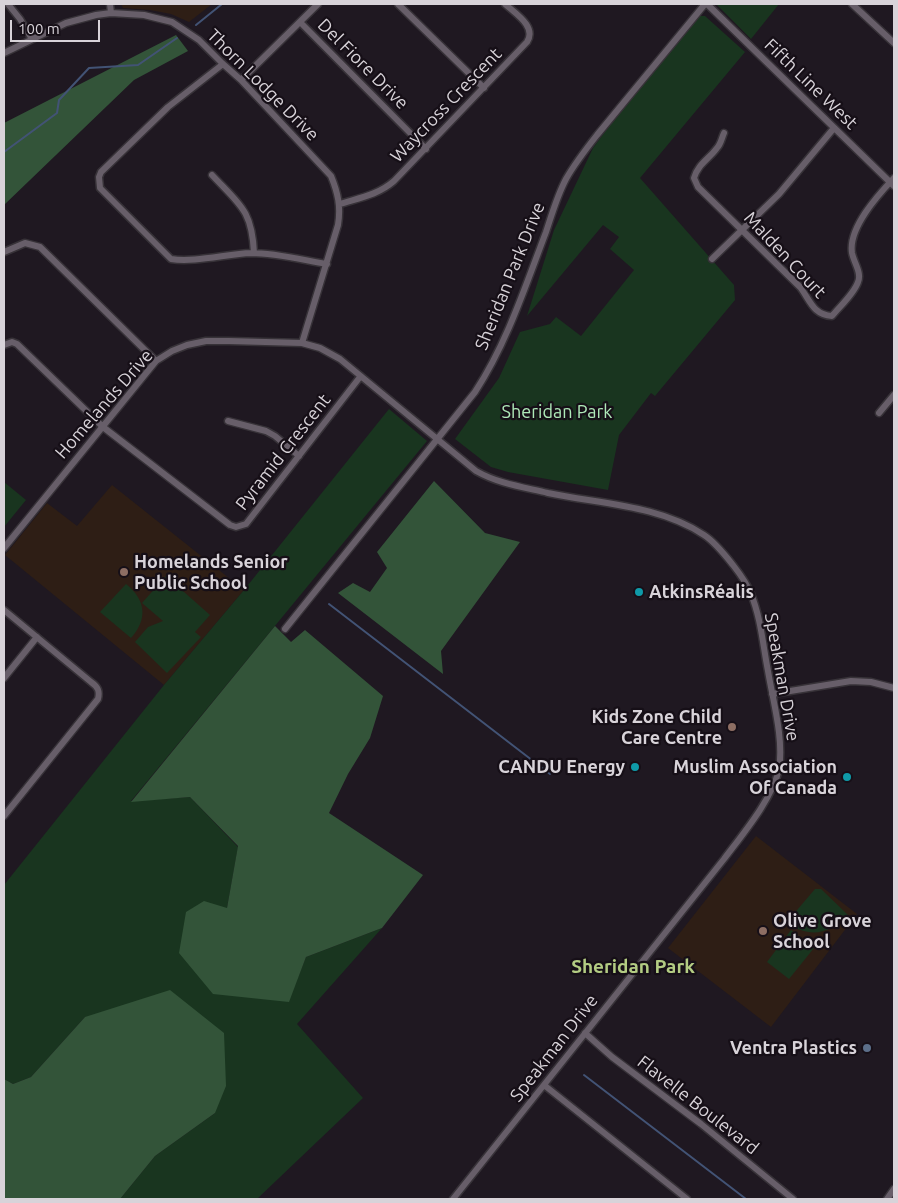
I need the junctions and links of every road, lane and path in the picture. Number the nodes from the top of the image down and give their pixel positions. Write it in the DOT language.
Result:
graph roads {
  1 [pos="8,4"];
  2 [pos="110,4"];
  3 [pos="318,4"];
  4 [pos="398,4"];
  5 [pos="506,4"];
  6 [pos="706,4"];
  7 [pos="852,4"];
  8 [pos="111,13"];
  9 [pos="300,22"];
  10 [pos="32,39"];
  11 [pos="894,43"];
  12 [pos="4,53"];
  13 [pos="223,64"];
  14 [pos="241,80"];
  15 [pos="484,88"];
  16 [pos="834,128"];
  17 [pos="724,132"];
  18 [pos="426,149"];
  19 [pos="212,175"];
  20 [pos="893,182"];
  21 [pos="340,204"];
  22 [pos="742,230"];
  23 [pos="4,252"];
  24 [pos="254,253"];
  25 [pos="712,259"];
  26 [pos="327,264"];
  27 [pos="302,343"];
  28 [pos="4,345"];
  29 [pos="156,361"];
  30 [pos="360,377"];
  31 [pos="894,395"];
  32 [pos="879,413"];
  33 [pos="228,421"];
  34 [pos="103,427"];
  35 [pos="438,438"];
  36 [pos="299,456"];
  37 [pos="4,548"];
  38 [pos="4,610"];
  39 [pos="285,629"];
  40 [pos="38,637"];
  41 [pos="4,678"];
  42 [pos="894,688"];
  43 [pos="772,694"];
  44 [pos="4,816"];
  45 [pos="585,1034"];
  46 [pos="544,1085"];
  47 [pos="894,1189"];
  48 [pos="453,1199"];
  49 [pos="687,1199"];
  50 [pos="793,1199"];
  51 [pos="887,1199"];
  1 -- 10 [label="street"];
  2 -- 8 [label="street"];
  3 -- 9 [label="street"];
  4 -- 15 [label="street"];
  5 -- 15 [label="street, Waycross Crescent"];
  6 -- 16 [label="street, Fifth Line West"];
  6 -- 35 [label="street, Sheridan Park Drive"];
  7 -- 11 [label="street"];
  8 -- 10 [label="street, Thorn Lodge Drive"];
  8 -- 13 [label="street, Thorn Lodge Drive"];
  9 -- 14 [label="street"];
  9 -- 18 [label="street, Del Fiore Drive"];
  10 -- 12 [label="street, Thorn Lodge Drive"];
  13 -- 14 [label="street, Thorn Lodge Drive"];
  13 -- 24 [label="street"];
  14 -- 21 [label="street, Thorn Lodge Drive"];
  15 -- 18 [label="street, Waycross Crescent"];
  16 -- 20 [label="street, Fifth Line West"];
  16 -- 22 [label="street"];
  17 -- 22 [label="street, Malden Court"];
  18 -- 21 [label="street, Waycross Crescent"];
  19 -- 24 [label="street"];
  20 -- 22 [label="street, Malden Court"];
  21 -- 26 [label="street, Thorn Lodge Drive"];
  22 -- 25 [label="street"];
  23 -- 29 [label="street"];
  24 -- 26 [label="street"];
  26 -- 27 [label="street, Thorn Lodge Drive"];
  27 -- 29 [label="street, Homelands Drive"];
  27 -- 30 [label="street, Homelands Drive"];
  28 -- 34 [label="street"];
  29 -- 34 [label="street, Homelands Drive"];
  30 -- 35 [label="street, Homelands Drive"];
  30 -- 36 [label="street, Pyramid Crescent"];
  31 -- 32 [label="street"];
  33 -- 36 [label="street"];
  34 -- 36 [label="street, Pyramid Crescent"];
  34 -- 37 [label="street, Homelands Drive"];
  35 -- 39 [label="street, Sheridan Park Drive"];
  35 -- 43 [label="street, Speakman Drive"];
  38 -- 40 [label="street"];
  40 -- 41 [label="street"];
  40 -- 44 [label="street"];
  42 -- 43 [label="street"];
  43 -- 45 [label="street, Speakman Drive"];
  45 -- 46 [label="street, Speakman Drive"];
  45 -- 50 [label="street, Flavelle Boulevard"];
  46 -- 48 [label="street, Speakman Drive"];
  46 -- 49 [label="street"];
  47 -- 51 [label="street"];
}
